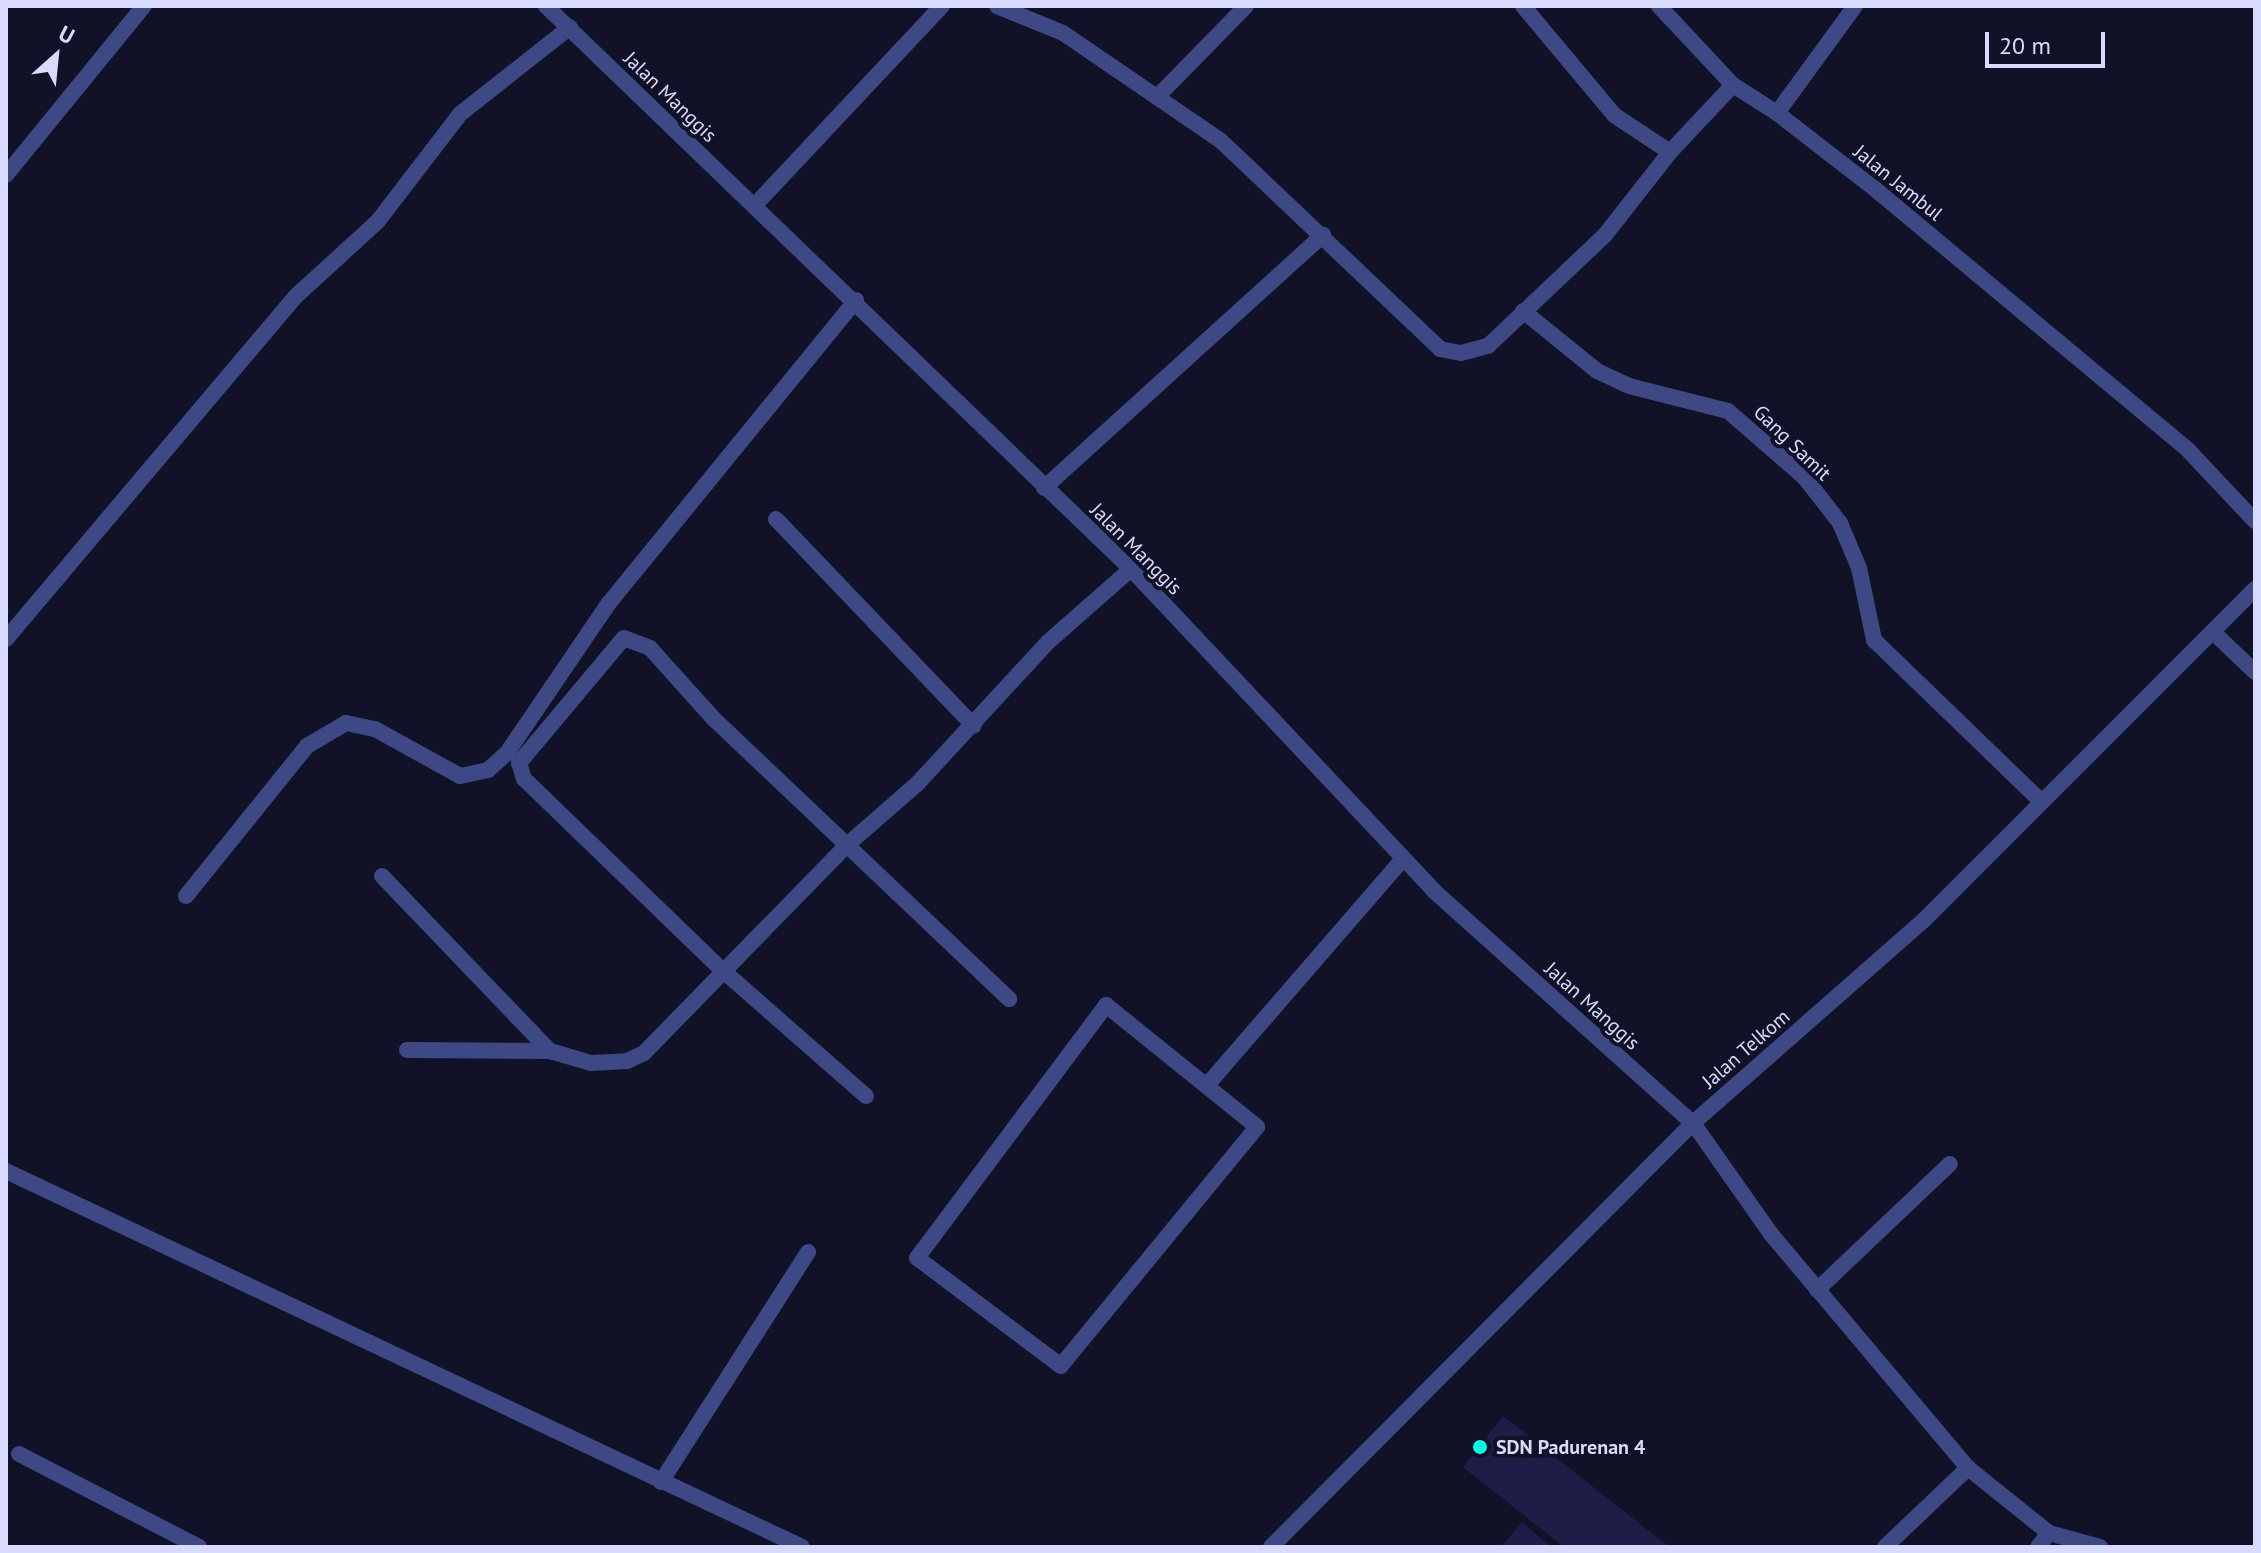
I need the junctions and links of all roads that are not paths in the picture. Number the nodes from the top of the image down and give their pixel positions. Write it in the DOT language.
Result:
graph roads {
  1 [pos="144,6"];
  2 [pos="546,6"];
  3 [pos="942,6"];
  4 [pos="997,6"];
  5 [pos="1246,6"];
  6 [pos="1523,6"];
  7 [pos="1659,6"];
  8 [pos="1855,6"];
  9 [pos="570,27"];
  10 [pos="1733,85"];
  11 [pos="1157,97"];
  12 [pos="1777,113"];
  13 [pos="1670,152"];
  14 [pos="6,175"];
  15 [pos="755,205"];
  16 [pos="1323,235"];
  17 [pos="856,300"];
  18 [pos="1523,311"];
  19 [pos="1044,488"];
  20 [pos="776,519"];
  21 [pos="2255,521"];
  22 [pos="1131,569"];
  23 [pos="2255,589"];
  24 [pos="2213,632"];
  25 [pos="6,639"];
  26 [pos="2255,672"];
  27 [pos="974,726"];
  28 [pos="2042,802"];
  29 [pos="847,845"];
  30 [pos="1403,859"];
  31 [pos="382,876"];
  32 [pos="186,896"];
  33 [pos="723,971"];
  34 [pos="1009,999"];
  35 [pos="407,1050"];
  36 [pos="550,1051"];
  37 [pos="1208,1084"];
  38 [pos="866,1096"];
  39 [pos="1693,1123"];
  40 [pos="1950,1164"];
  41 [pos="6,1171"];
  42 [pos="808,1252"];
  43 [pos="1817,1290"];
  44 [pos="19,1454"];
  45 [pos="1968,1468"];
  46 [pos="661,1482"];
  47 [pos="2049,1533"];
  48 [pos="199,1547"];
  49 [pos="802,1547"];
  50 [pos="1271,1547"];
  51 [pos="1885,1547"];
  52 [pos="2038,1547"];
  53 [pos="2100,1547"];
  1 -- 14 [label="street"];
  2 -- 9 [label="street, Jalan Manggis"];
  3 -- 15 [label="street"];
  4 -- 11 [label="street"];
  5 -- 11 [label="street"];
  6 -- 13 [label="street"];
  7 -- 10 [label="street, Jalan Jambul"];
  8 -- 12 [label="street"];
  9 -- 15 [label="street, Jalan Manggis"];
  9 -- 25 [label="street"];
  10 -- 12 [label="street, Jalan Jambul"];
  10 -- 13 [label="street"];
  11 -- 16 [label="street"];
  12 -- 21 [label="street, Jalan Jambul"];
  13 -- 18 [label="street"];
  15 -- 17 [label="street, Jalan Manggis"];
  16 -- 18 [label="street"];
  16 -- 19 [label="street"];
  17 -- 19 [label="street, Jalan Manggis"];
  17 -- 32 [label="street"];
  18 -- 28 [label="street, Gang Samit"];
  19 -- 22 [label="street, Jalan Manggis"];
  20 -- 27 [label="street"];
  22 -- 27 [label="street"];
  22 -- 30 [label="street, Jalan Manggis"];
  23 -- 24 [label="street, Jalan Telkom"];
  24 -- 26 [label="street"];
  24 -- 28 [label="street, Jalan Telkom"];
  27 -- 29 [label="street"];
  28 -- 39 [label="street, Jalan Telkom"];
  29 -- 33 [label="street"];
  29 -- 33 [label="street"];
  29 -- 34 [label="street"];
  30 -- 37 [label="street"];
  30 -- 39 [label="street, Jalan Manggis"];
  31 -- 36 [label="street"];
  33 -- 36 [label="street"];
  33 -- 38 [label="street"];
  35 -- 36 [label="street"];
  37 -- 37 [label="street"];
  39 -- 43 [label="street, Jalan Manggis"];
  39 -- 50 [label="street, Jalan Telkom"];
  40 -- 43 [label="street"];
  41 -- 46 [label="street"];
  42 -- 46 [label="street"];
  43 -- 45 [label="street, Jalan Manggis"];
  44 -- 48 [label="street"];
  45 -- 47 [label="street, Jalan Manggis"];
  45 -- 51 [label="street"];
  46 -- 49 [label="street"];
  47 -- 52 [label="street"];
  47 -- 53 [label="street"];
}
